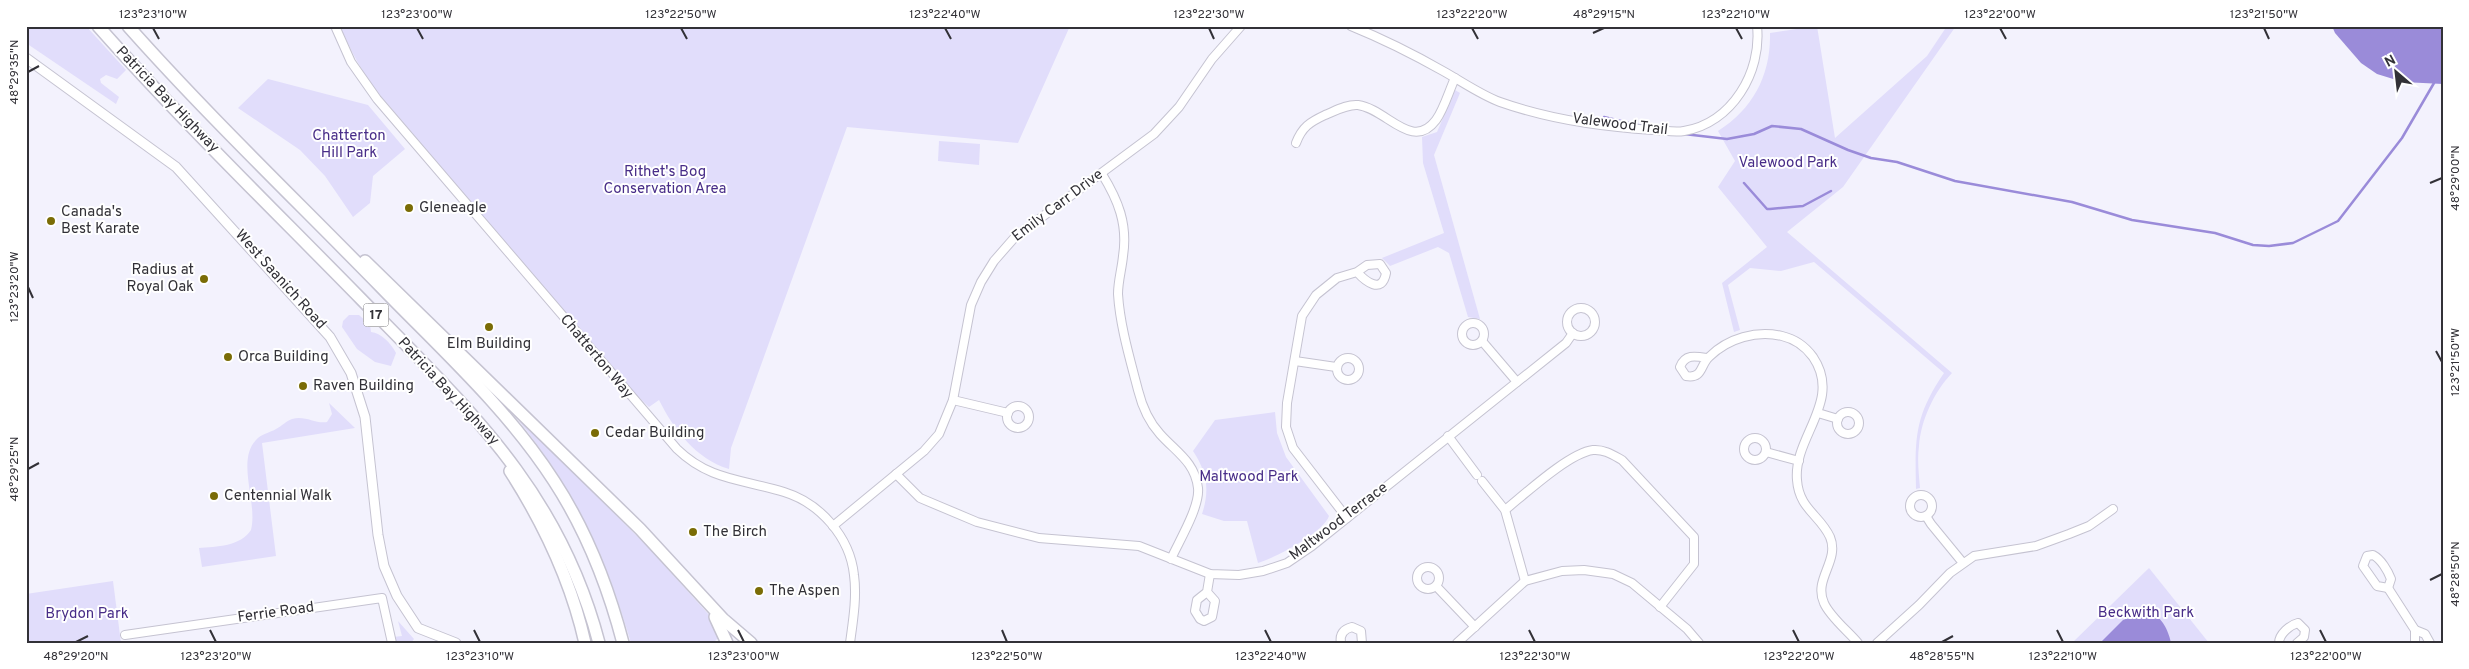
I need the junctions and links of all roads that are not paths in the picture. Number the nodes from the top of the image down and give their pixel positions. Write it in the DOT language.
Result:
graph roads {
  1 [pos="98,26"];
  2 [pos="128,26"];
  3 [pos="335,26"];
  4 [pos="1241,26"];
  5 [pos="1351,26"];
  6 [pos="1757,26"];
  7 [pos="26,58"];
  8 [pos="1455,78"];
  9 [pos="1296,142"];
  10 [pos="261,164"];
  11 [pos="1102,174"];
  12 [pos="1357,272"];
  13 [pos="1572,333"];
  14 [pos="1482,341"];
  15 [pos="1707,358"];
  16 [pos="1295,361"];
  17 [pos="1336,367"];
  18 [pos="1517,382"];
  19 [pos="458,399"];
  20 [pos="953,400"];
  21 [pos="1008,413"];
  22 [pos="1818,413"];
  23 [pos="1838,419"];
  24 [pos="1448,436"];
  25 [pos="1766,452"];
  26 [pos="1799,461"];
  27 [pos="896,474"];
  28 [pos="2112,509"];
  29 [pos="1505,510"];
  30 [pos="1926,516"];
  31 [pos="1347,518"];
  32 [pos="833,526"];
  33 [pos="1171,559"];
  34 [pos="1963,562"];
  35 [pos="1210,574"];
  36 [pos="1525,581"];
  37 [pos="1436,586"];
  38 [pos="693,587"];
  39 [pos="2388,588"];
  40 [pos="1207,592"];
  41 [pos="1660,607"];
  42 [pos="1475,628"];
  43 [pos="2415,630"];
  44 [pos="125,636"];
  45 [pos="429,639"];
  46 [pos="392,643"];
  47 [pos="456,643"];
  48 [pos="585,643"];
  49 [pos="598,643"];
  50 [pos="622,643"];
  51 [pos="726,643"];
  52 [pos="751,643"];
  53 [pos="850,643"];
  54 [pos="1342,643"];
  55 [pos="1362,643"];
  56 [pos="1457,643"];
  57 [pos="1699,643"];
  58 [pos="1858,643"];
  59 [pos="1877,643"];
  60 [pos="2279,643"];
  61 [pos="2297,643"];
  62 [pos="2415,643"];
  63 [pos="2430,643"];
  1 -- 19 [label="highway, Patricia Bay Highway / 17"];
  2 -- 10 [label="highway, Patricia Bay Highway / 17"];
  3 -- 32 [label="street, Chatterton Way"];
  4 -- 11 [label="street, Emily Carr Drive"];
  5 -- 8 [label="street, Valewood Trail"];
  6 -- 8 [label="street, Valewood Trail"];
  7 -- 45 [label="main road, West Saanich Road"];
  8 -- 9 [label="street"];
  10 -- 38 [label="highway"];
  10 -- 50 [label="highway, Patricia Bay Highway / 17"];
  11 -- 20 [label="street, Emily Carr Drive"];
  11 -- 33 [label="street"];
  12 -- 16 [label="street"];
  13 -- 18 [label="street, Maltwood Terrace"];
  14 -- 18 [label="street"];
  15 -- 22 [label="street"];
  16 -- 17 [label="street"];
  16 -- 31 [label="street"];
  18 -- 24 [label="street, Maltwood Terrace"];
  19 -- 48 [label="highway"];
  19 -- 49 [label="highway, Patricia Bay Highway / 17"];
  20 -- 21 [label="street"];
  20 -- 27 [label="street, Emily Carr Drive"];
  22 -- 23 [label="street"];
  22 -- 26 [label="street"];
  24 -- 29 [label="street"];
  24 -- 31 [label="street, Maltwood Terrace"];
  25 -- 26 [label="street"];
  26 -- 58 [label="street"];
  27 -- 32 [label="street, Emily Carr Drive"];
  27 -- 33 [label="street, Maltwood Terrace"];
  28 -- 34 [label="street"];
  29 -- 36 [label="street"];
  29 -- 41 [label="street"];
  30 -- 34 [label="street"];
  31 -- 35 [label="street, Maltwood Terrace"];
  32 -- 53 [label="street, Chatterton Way"];
  33 -- 35 [label="street, Maltwood Terrace"];
  34 -- 59 [label="street"];
  35 -- 40 [label="street"];
  36 -- 41 [label="street"];
  36 -- 42 [label="street"];
  37 -- 42 [label="street"];
  38 -- 51 [label="highway"];
  38 -- 52 [label="highway"];
  39 -- 43 [label="street"];
  41 -- 57 [label="street"];
  42 -- 56 [label="street"];
  43 -- 62 [label="street"];
  43 -- 63 [label="street"];
  44 -- 46 [label="street, Ferrie Road"];
  45 -- 47 [label="main road"];
  54 -- 55 [label="street"];
  60 -- 61 [label="street"];
}
